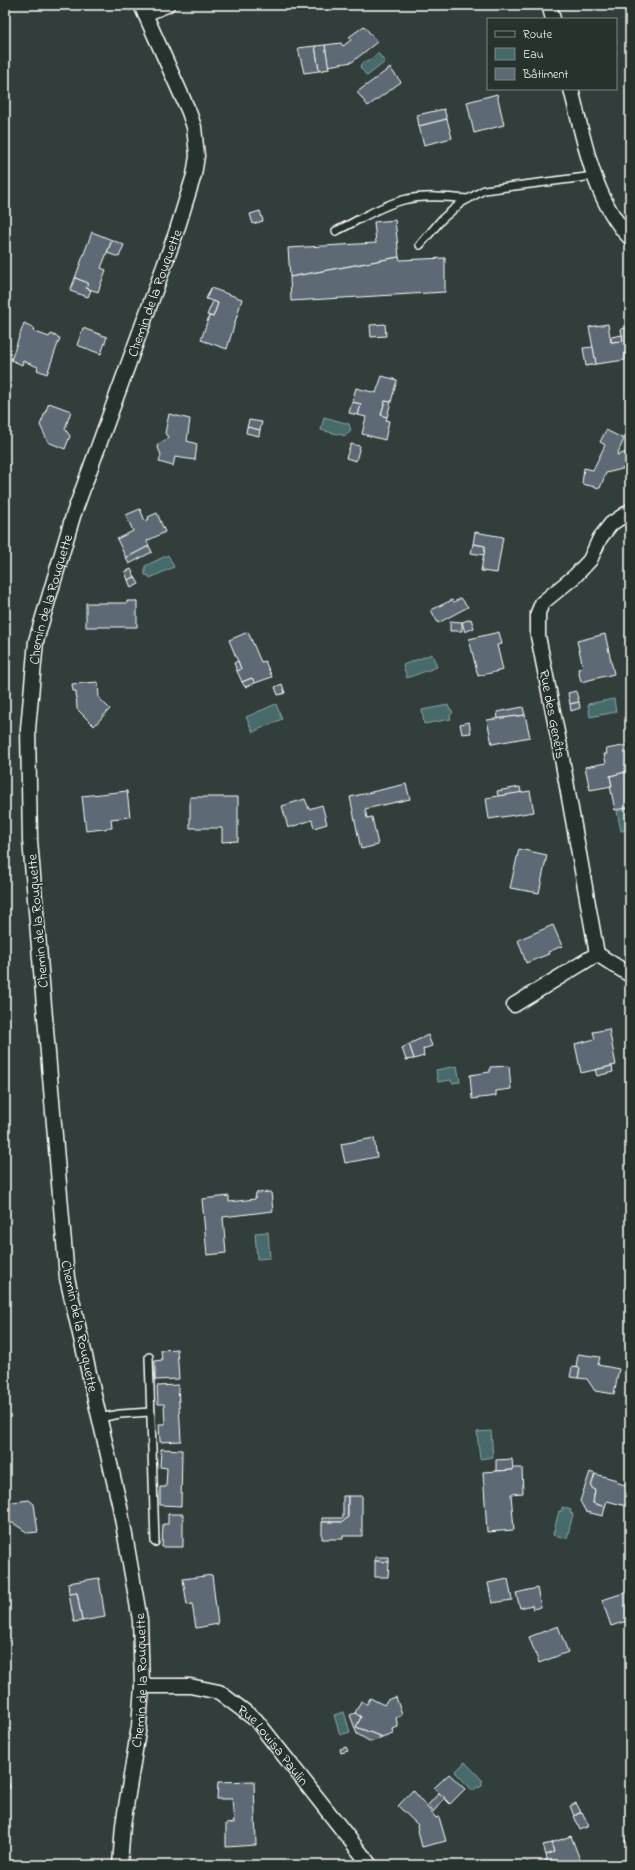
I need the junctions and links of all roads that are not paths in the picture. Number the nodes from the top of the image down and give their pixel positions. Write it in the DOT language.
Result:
graph roads {
  1 [pos="167,5"];
  2 [pos="549,5"];
  3 [pos="143,9"];
  4 [pos="553,18"];
  5 [pos="571,90"];
  6 [pos="594,176"];
  7 [pos="468,199"];
  8 [pos="336,231"];
  9 [pos="630,238"];
  10 [pos="420,245"];
  11 [pos="630,511"];
  12 [pos="597,954"];
  13 [pos="630,975"];
  14 [pos="514,1005"];
  15 [pos="149,1357"];
  16 [pos="150,1412"];
  17 [pos="99,1418"];
  18 [pos="155,1542"];
  19 [pos="142,1686"];
  20 [pos="120,1865"];
  21 [pos="370,1865"];
  1 -- 3 [label="street"];
  2 -- 4 [label="street"];
  3 -- 17 [label="street, Chemin de la Rouquette"];
  5 -- 6 [label="street"];
  6 -- 7 [label="lane"];
  6 -- 9 [label="street"];
  7 -- 8 [label="lane"];
  7 -- 10 [label="lane"];
  11 -- 12 [label="street, Rue des Genêts"];
  12 -- 13 [label="street"];
  12 -- 14 [label="street"];
  15 -- 16 [label="lane"];
  16 -- 17 [label="lane"];
  16 -- 18 [label="lane"];
  17 -- 19 [label="street, Chemin de la Rouquette"];
  19 -- 20 [label="street, Chemin de la Rouquette"];
  19 -- 21 [label="street, Rue Louisa Paulin"];
}
